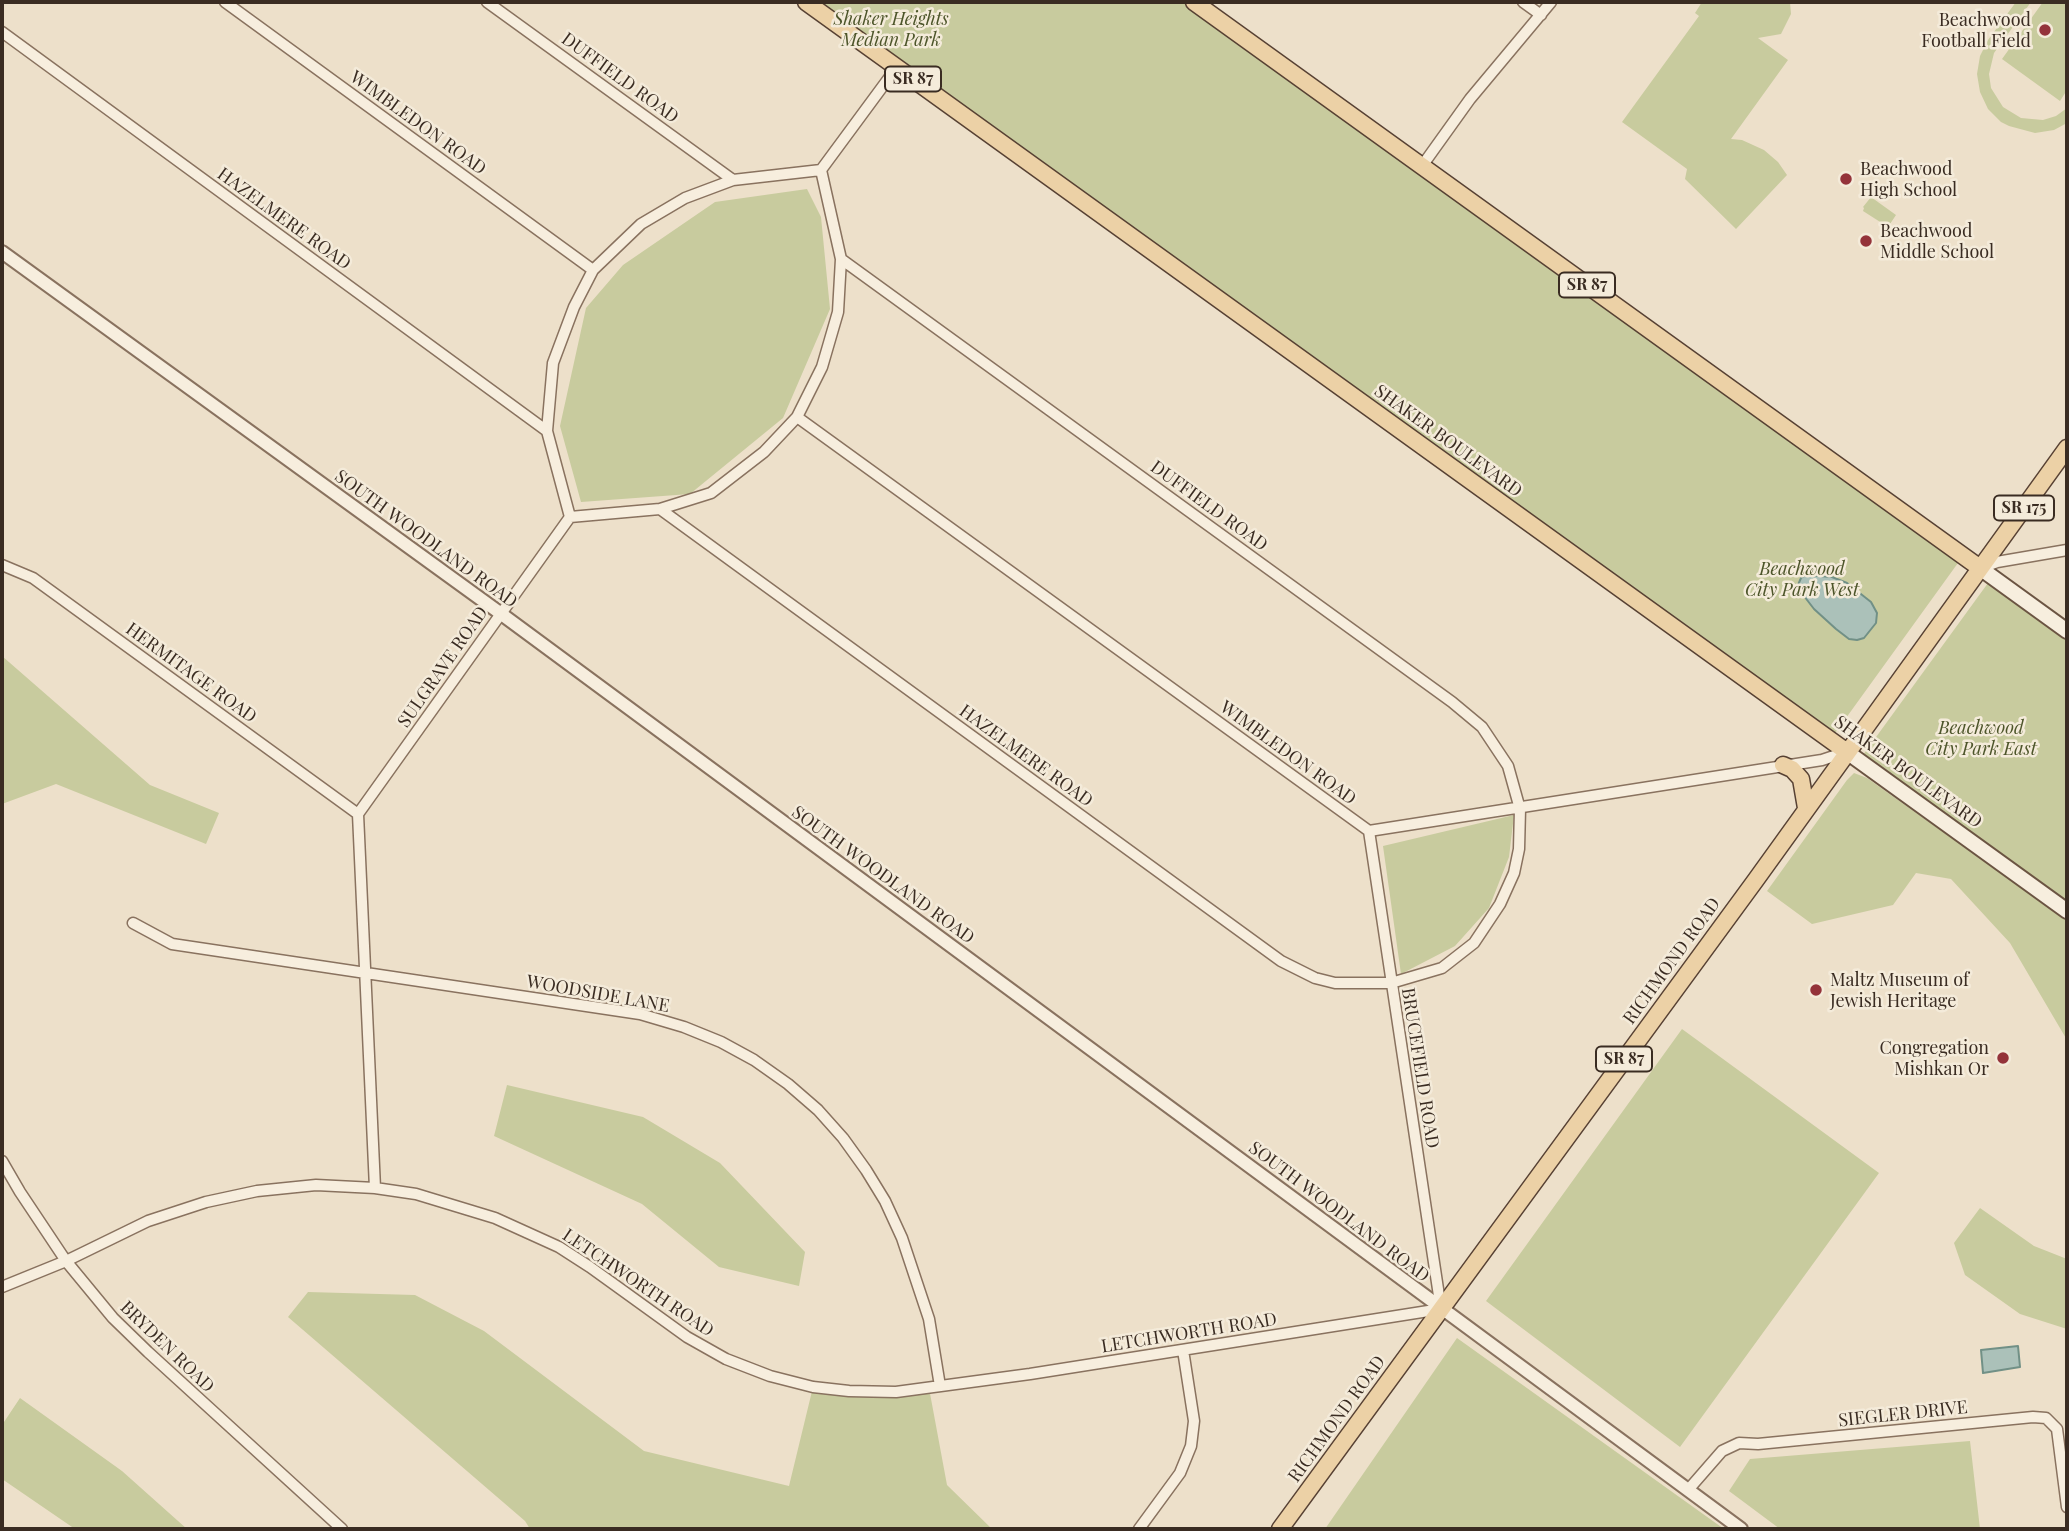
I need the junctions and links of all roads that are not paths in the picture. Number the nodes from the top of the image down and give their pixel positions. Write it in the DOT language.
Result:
graph roads {
  1 [pos="225,2"];
  2 [pos="487,2"];
  3 [pos="807,2"];
  4 [pos="1194,2"];
  5 [pos="1523,2"];
  6 [pos="1551,2"];
  7 [pos="1541,15"];
  8 [pos="2,32"];
  9 [pos="897,67"];
  10 [pos="1422,166"];
  11 [pos="821,170"];
  12 [pos="733,180"];
  13 [pos="2,252"];
  14 [pos="841,260"];
  15 [pos="593,270"];
  16 [pos="797,417"];
  17 [pos="547,431"];
  18 [pos="2067,447"];
  19 [pos="660,509"];
  20 [pos="570,517"];
  21 [pos="2067,550"];
  22 [pos="2,565"];
  23 [pos="1980,568"];
  24 [pos="500,613"];
  25 [pos="2067,631"];
  26 [pos="1846,752"];
  27 [pos="1783,765"];
  28 [pos="1806,807"];
  29 [pos="1520,809"];
  30 [pos="358,814"];
  31 [pos="1369,831"];
  32 [pos="2067,911"];
  33 [pos="133,923"];
  34 [pos="365,973"];
  35 [pos="1391,983"];
  36 [pos="2,1161"];
  37 [pos="375,1188"];
  38 [pos="66,1261"];
  39 [pos="2,1287"];
  40 [pos="1441,1309"];
  41 [pos="1184,1350"];
  42 [pos="940,1387"];
  43 [pos="1688,1490"];
  44 [pos="2067,1507"];
  45 [pos="342,1529"];
  46 [pos="1139,1529"];
  47 [pos="1280,1529"];
  48 [pos="1741,1529"];
  1 -- 15 [label="street, WIMBLEDON ROAD"];
  2 -- 12 [label="street, DUFFIELD ROAD"];
  3 -- 9 [label="main road, SHAKER BOULEVARD / SR 87"];
  4 -- 10 [label="main road, SR 87"];
  5 -- 7 [label="street"];
  6 -- 7 [label="street"];
  7 -- 10 [label="street"];
  8 -- 17 [label="street, HAZELMERE ROAD"];
  9 -- 11 [label="street"];
  9 -- 26 [label="main road, SHAKER BOULEVARD / SR 87"];
  10 -- 23 [label="main road, SR 87"];
  11 -- 12 [label="street"];
  11 -- 14 [label="street"];
  12 -- 15 [label="street"];
  13 -- 24 [label="street, SOUTH WOODLAND ROAD"];
  14 -- 16 [label="street"];
  14 -- 29 [label="street, DUFFIELD ROAD"];
  15 -- 17 [label="street"];
  16 -- 19 [label="street"];
  16 -- 31 [label="street, WIMBLEDON ROAD"];
  17 -- 20 [label="street"];
  18 -- 23 [label="main road, RICHMOND ROAD / SR 175"];
  19 -- 20 [label="street"];
  19 -- 35 [label="street, HAZELMERE ROAD"];
  20 -- 24 [label="street, SULGRAVE ROAD"];
  21 -- 23 [label="street"];
  22 -- 30 [label="street, HERMITAGE ROAD"];
  23 -- 25 [label="main road"];
  23 -- 26 [label="main road, RICHMOND ROAD / SR 87"];
  24 -- 30 [label="street, SULGRAVE ROAD"];
  24 -- 40 [label="street, SOUTH WOODLAND ROAD"];
  26 -- 27 [label="street"];
  26 -- 28 [label="main road, RICHMOND ROAD / SR 87"];
  26 -- 32 [label="main road, SHAKER BOULEVARD"];
  27 -- 28 [label="main road"];
  27 -- 29 [label="street"];
  28 -- 40 [label="main road, RICHMOND ROAD / SR 87"];
  29 -- 31 [label="street"];
  29 -- 35 [label="street, DUFFIELD ROAD"];
  30 -- 34 [label="street"];
  31 -- 35 [label="street, BRUCEFIELD ROAD"];
  33 -- 34 [label="street, WOODSIDE LANE"];
  34 -- 37 [label="street"];
  34 -- 42 [label="street, WOODSIDE LANE"];
  35 -- 40 [label="street, BRUCEFIELD ROAD"];
  36 -- 38 [label="street, BRYDEN ROAD"];
  37 -- 38 [label="street, LETCHWORTH ROAD"];
  37 -- 42 [label="street, LETCHWORTH ROAD"];
  38 -- 39 [label="street, LETCHWORTH ROAD"];
  38 -- 45 [label="street, BRYDEN ROAD"];
  40 -- 41 [label="street, LETCHWORTH ROAD"];
  40 -- 43 [label="street, SOUTH WOODLAND ROAD"];
  40 -- 47 [label="main road, RICHMOND ROAD / SR 87"];
  41 -- 42 [label="street, LETCHWORTH ROAD"];
  41 -- 46 [label="street"];
  43 -- 44 [label="street, SIEGLER DRIVE"];
  43 -- 48 [label="street, SOUTH WOODLAND ROAD"];
}
